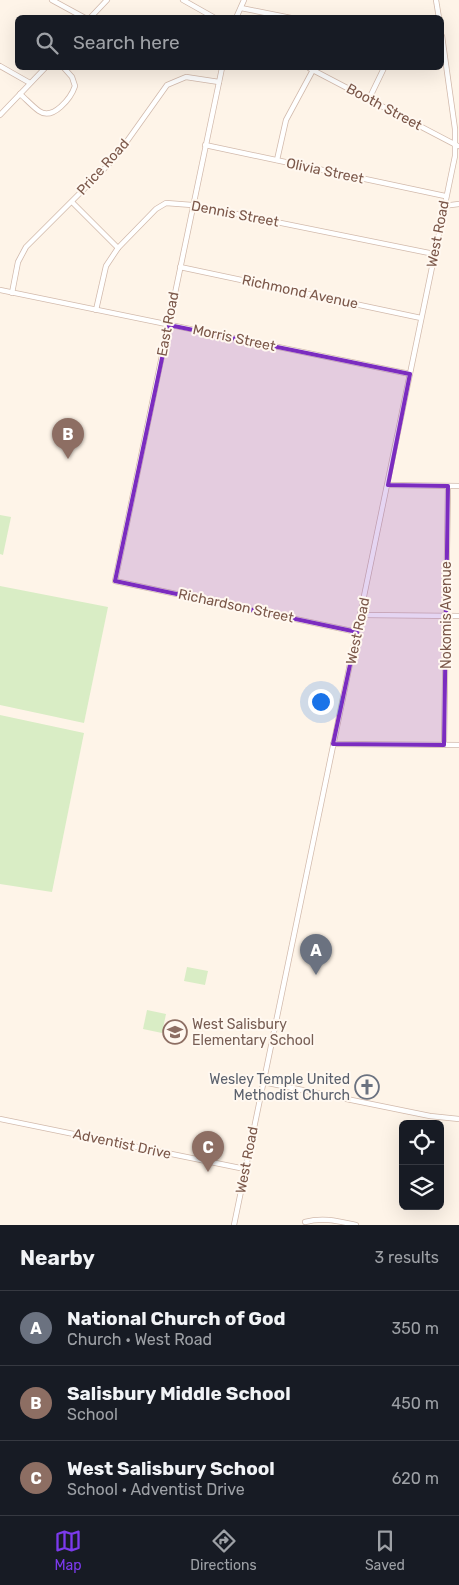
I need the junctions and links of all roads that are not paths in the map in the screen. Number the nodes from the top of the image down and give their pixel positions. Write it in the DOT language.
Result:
graph roads {
  1 [pos="52,0"];
  2 [pos="107,0"];
  3 [pos="182,0"];
  4 [pos="244,0"];
  5 [pos="436,0"];
  6 [pos="241,8"];
  7 [pos="80,15"];
  8 [pos="93,15"];
  9 [pos="210,15"];
  10 [pos="238,15"];
  11 [pos="276,15"];
  12 [pos="438,15"];
  13 [pos="444,50"];
  14 [pos="0,66"];
  15 [pos="43,70"];
  16 [pos="66,70"];
  17 [pos="222,70"];
  18 [pos="311,70"];
  19 [pos="313,70"];
  20 [pos="383,70"];
  21 [pos="219,82"];
  22 [pos="30,83"];
  23 [pos="20,94"];
  24 [pos="369,99"];
  25 [pos="0,115"];
  26 [pos="205,144"];
  27 [pos="458,146"];
  28 [pos="277,160"];
  29 [pos="445,196"];
  30 [pos="72,202"];
  31 [pos="459,204"];
  32 [pos="192,205"];
  33 [pos="443,206"];
  34 [pos="118,248"];
  35 [pos="434,254"];
  36 [pos="180,267"];
  37 [pos="0,290"];
  38 [pos="12,293"];
  39 [pos="96,310"];
  40 [pos="421,318"];
  41 [pos="169,325"];
  42 [pos="410,374"];
  43 [pos="388,485"];
  44 [pos="448,486"];
  45 [pos="459,486"];
  46 [pos="115,580"];
  47 [pos="362,615"];
  48 [pos="446,616"];
  49 [pos="459,616"];
  50 [pos="358,632"];
  51 [pos="333,744"];
  52 [pos="444,745"];
  53 [pos="459,745"];
  54 [pos="263,1082"];
  55 [pos="459,1118"];
  56 [pos="0,1119"];
  57 [pos="245,1170"];
  58 [pos="305,1222"];
  59 [pos="234,1225"];
  60 [pos="356,1225"];
  1 -- 7 [label="street"];
  2 -- 8 [label="street"];
  3 -- 9 [label="street"];
  4 -- 6 [label="street"];
  5 -- 12 [label="street"];
  6 -- 10 [label="street"];
  6 -- 11 [label="street"];
  13 -- 27 [label="street, West Road"];
  14 -- 22 [label="street"];
  15 -- 22 [label="street"];
  16 -- 23 [label="street"];
  17 -- 21 [label="street, East Road"];
  18 -- 28 [label="street"];
  19 -- 24 [label="street, Booth Street"];
  20 -- 24 [label="street"];
  21 -- 26 [label="street, East Road"];
  21 -- 30 [label="street, Price Road"];
  22 -- 23 [label="street"];
  23 -- 25 [label="street"];
  24 -- 27 [label="street, Booth Street"];
  26 -- 28 [label="street, Olivia Street"];
  26 -- 32 [label="street, East Road"];
  27 -- 29 [label="street, West Road"];
  28 -- 29 [label="street, Olivia Street"];
  29 -- 33 [label="street, West Road"];
  30 -- 34 [label="street"];
  30 -- 38 [label="street, Price Road"];
  31 -- 33 [label="street"];
  32 -- 34 [label="street, Dennis Street"];
  32 -- 35 [label="street, Dennis Street"];
  32 -- 36 [label="street, East Road"];
  33 -- 35 [label="street, West Road"];
  34 -- 39 [label="street, Dennis Street"];
  35 -- 40 [label="street, West Road"];
  36 -- 40 [label="street, Richmond Avenue"];
  36 -- 41 [label="street, East Road"];
  37 -- 38 [label="street, Morris Street"];
  38 -- 39 [label="street, Morris Street"];
  39 -- 41 [label="street, Morris Street"];
  40 -- 42 [label="street, West Road"];
  41 -- 42 [label="street, Morris Street"];
  41 -- 46 [label="street, East Road"];
  42 -- 43 [label="street, West Road"];
  43 -- 44 [label="street"];
  43 -- 47 [label="street, West Road"];
  44 -- 45 [label="street"];
  44 -- 48 [label="street, Nokomis Avenue"];
  46 -- 50 [label="street, Richardson Street"];
  47 -- 48 [label="street"];
  47 -- 50 [label="street, West Road"];
  48 -- 49 [label="street"];
  48 -- 52 [label="street, Nokomis Avenue"];
  50 -- 51 [label="street, West Road"];
  51 -- 52 [label="street"];
  51 -- 54 [label="street, West Road"];
  52 -- 53 [label="street"];
  54 -- 55 [label="street"];
  54 -- 57 [label="street, West Road"];
  56 -- 57 [label="street, Adventist Drive"];
  57 -- 59 [label="street, West Road"];
  58 -- 60 [label="street"];
}
